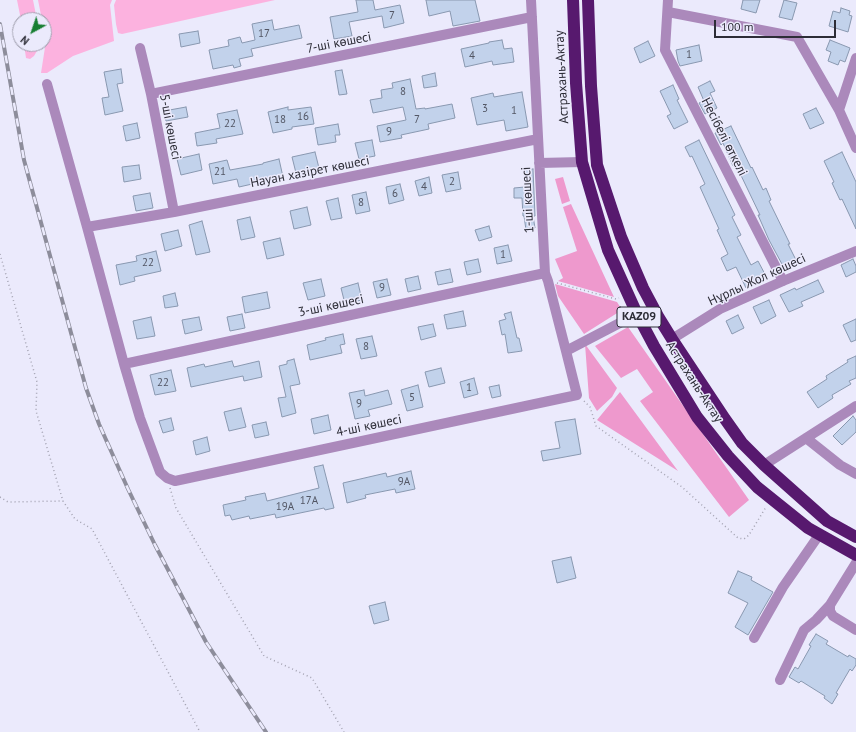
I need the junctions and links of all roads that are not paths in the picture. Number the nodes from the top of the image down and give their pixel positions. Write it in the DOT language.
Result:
graph roads {
  1 [pos="531,0"];
  2 [pos="573,0"];
  3 [pos="588,0"];
  4 [pos="668,0"];
  5 [pos="668,12"];
  6 [pos="532,17"];
  7 [pos="140,48"];
  8 [pos="856,58"];
  9 [pos="47,84"];
  10 [pos="151,94"];
  11 [pos="840,110"];
  12 [pos="538,139"];
  13 [pos="856,148"];
  14 [pos="582,162"];
  15 [pos="539,164"];
  16 [pos="174,212"];
  17 [pos="87,227"];
  18 [pos="856,251"];
  19 [pos="546,277"];
  20 [pos="783,281"];
  21 [pos="637,314"];
  22 [pos="672,339"];
  23 [pos="566,351"];
  24 [pos="124,364"];
  25 [pos="577,395"];
  26 [pos="856,406"];
  27 [pos="806,438"];
  28 [pos="742,443"];
  29 [pos="728,456"];
  30 [pos="764,465"];
  31 [pos="856,474"];
  32 [pos="819,535"];
  33 [pos="856,537"];
  34 [pos="856,555"];
  35 [pos="856,564"];
  36 [pos="830,605"];
  37 [pos="856,630"];
  38 [pos="754,638"];
  39 [pos="780,680"];
  1 -- 6 [label="street, 1-шi көшесі"];
  2 -- 14 [label="highway, Астрахань-Актау / KAZ09"];
  3 -- 22 [label="highway, KAZ09"];
  4 -- 5 [label="street, Несібелі өткелі"];
  5 -- 11 [label="street"];
  5 -- 20 [label="street, Несібелі өткелі"];
  6 -- 10 [label="street, 7-шi көшесі"];
  6 -- 12 [label="street, 1-шi көшесі"];
  7 -- 10 [label="street, 5-шi көшесі"];
  8 -- 11 [label="street"];
  9 -- 17 [label="street"];
  10 -- 16 [label="street, 5-шi көшесі"];
  11 -- 13 [label="street"];
  12 -- 15 [label="street, 1-шi көшесі"];
  12 -- 16 [label="street, Науан хазірет көшесі"];
  14 -- 15 [label="street"];
  14 -- 21 [label="highway, Астрахань-Актау / KAZ09"];
  15 -- 19 [label="street, 1-шi көшесі"];
  16 -- 17 [label="street, Науан хазірет көшесі"];
  17 -- 24 [label="street"];
  18 -- 20 [label="street, Нұрлы Жол көшесі"];
  19 -- 23 [label="street, 1-шi көшесі"];
  19 -- 24 [label="street, 3-шi көшесі"];
  20 -- 22 [label="street, Нұрлы Жол көшесі"];
  21 -- 23 [label="street"];
  21 -- 29 [label="highway, Астрахань-Актау / KAZ09"];
  22 -- 28 [label="highway, KAZ09"];
  23 -- 25 [label="street, 1-шi көшесі"];
  24 -- 25 [label="street, 4-шi көшесі"];
  26 -- 27 [label="street"];
  27 -- 30 [label="street"];
  27 -- 31 [label="street"];
  28 -- 29 [label="highway"];
  28 -- 30 [label="highway, KAZ09"];
  29 -- 32 [label="highway, Астрахань-Актау / KAZ09"];
  30 -- 33 [label="highway, KAZ09"];
  32 -- 34 [label="highway, Астрахань-Актау / KAZ09"];
  32 -- 38 [label="street"];
  35 -- 36 [label="street"];
  36 -- 37 [label="street"];
  36 -- 39 [label="street"];
}
